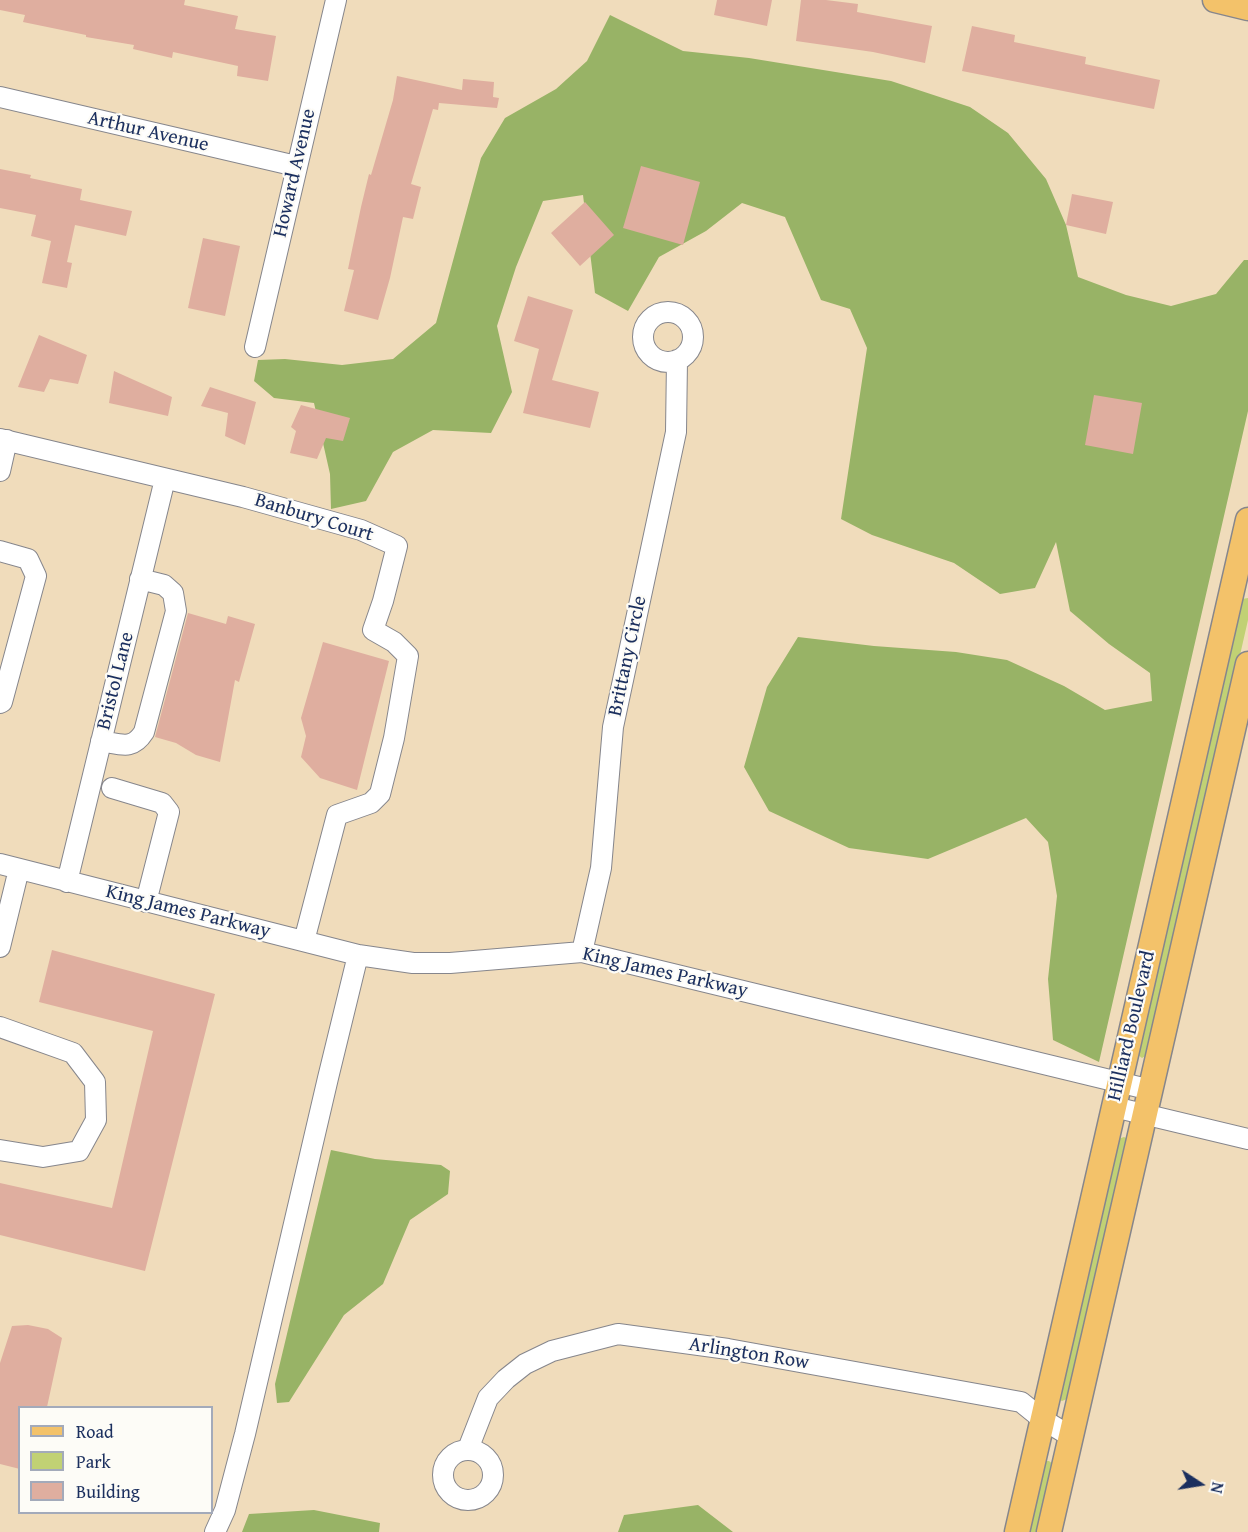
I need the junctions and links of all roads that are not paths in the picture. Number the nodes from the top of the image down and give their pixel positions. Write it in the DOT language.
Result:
graph roads {
  1 [pos="336,0"];
  2 [pos="1215,0"];
  3 [pos="1248,8"];
  4 [pos="0,97"];
  5 [pos="296,166"];
  6 [pos="255,347"];
  7 [pos="677,360"];
  8 [pos="4,439"];
  9 [pos="0,471"];
  10 [pos="165,479"];
  11 [pos="1248,520"];
  12 [pos="0,551"];
  13 [pos="140,579"];
  14 [pos="1248,664"];
  15 [pos="0,704"];
  16 [pos="101,741"];
  17 [pos="112,788"];
  18 [pos="10,867"];
  19 [pos="67,882"];
  20 [pos="146,902"];
  21 [pos="304,941"];
  22 [pos="0,947"];
  23 [pos="582,952"];
  24 [pos="358,955"];
  25 [pos="0,1027"];
  26 [pos="1119,1082"];
  27 [pos="1151,1090"];
  28 [pos="1114,1107"];
  29 [pos="1146,1114"];
  30 [pos="1248,1139"];
  31 [pos="0,1150"];
  32 [pos="1042,1419"];
  33 [pos="1070,1436"];
  34 [pos="468,1449"];
  35 [pos="215,1532"];
  36 [pos="1017,1532"];
  37 [pos="1048,1532"];
  1 -- 5 [label="street, Howard Avenue"];
  2 -- 3 [label="main road"];
  4 -- 5 [label="street, Arthur Avenue"];
  5 -- 6 [label="street, Howard Avenue"];
  7 -- 23 [label="street, Brittany Circle"];
  8 -- 9 [label="street"];
  8 -- 10 [label="street, Banbury Court"];
  10 -- 13 [label="street, Bristol Lane"];
  10 -- 21 [label="street, Banbury Court"];
  11 -- 26 [label="main road, Hilliard Boulevard"];
  12 -- 15 [label="street"];
  13 -- 16 [label="street, Bristol Lane"];
  13 -- 16 [label="street"];
  14 -- 27 [label="main road, Hilliard Boulevard"];
  16 -- 19 [label="street, Bristol Lane"];
  17 -- 20 [label="street"];
  18 -- 19 [label="street, King James Parkway"];
  18 -- 22 [label="street"];
  19 -- 20 [label="street, King James Parkway"];
  20 -- 21 [label="street, King James Parkway"];
  21 -- 24 [label="street, King James Parkway"];
  23 -- 24 [label="street, King James Parkway"];
  23 -- 26 [label="street, King James Parkway"];
  24 -- 35 [label="street"];
  25 -- 31 [label="street"];
  26 -- 27 [label="street, King James Parkway"];
  26 -- 28 [label="main road, Hilliard Boulevard"];
  27 -- 29 [label="main road, Hilliard Boulevard"];
  28 -- 29 [label="street"];
  28 -- 32 [label="main road, Hilliard Boulevard"];
  29 -- 30 [label="street"];
  29 -- 33 [label="main road, Hilliard Boulevard"];
  32 -- 33 [label="street, Arlington Row"];
  32 -- 34 [label="street, Arlington Row"];
  32 -- 36 [label="main road, Hilliard Boulevard"];
  33 -- 37 [label="main road, Hilliard Boulevard"];
}
